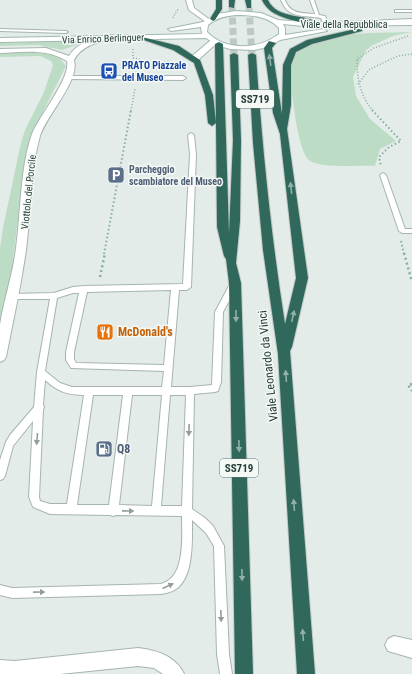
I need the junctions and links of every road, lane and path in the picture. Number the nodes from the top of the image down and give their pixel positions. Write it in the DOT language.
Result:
graph roads {
  1 [pos="189,0"];
  2 [pos="202,0"];
  3 [pos="206,0"];
  4 [pos="219,0"];
  5 [pos="265,0"];
  6 [pos="283,0"];
  7 [pos="312,0"];
  8 [pos="177,10"];
  9 [pos="396,11"];
  10 [pos="412,11"];
  11 [pos="318,15"];
  12 [pos="265,16"];
  13 [pos="172,19"];
  14 [pos="412,20"];
  15 [pos="209,21"];
  16 [pos="277,22"];
  17 [pos="317,24"];
  18 [pos="326,24"];
  19 [pos="412,24"];
  20 [pos="0,30"];
  21 [pos="360,30"];
  22 [pos="412,30"];
  23 [pos="66,32"];
  24 [pos="0,34"];
  25 [pos="206,36"];
  26 [pos="137,37"];
  27 [pos="112,38"];
  28 [pos="0,40"];
  29 [pos="276,40"];
  30 [pos="216,43"];
  31 [pos="0,51"];
  32 [pos="412,54"];
  33 [pos="234,55"];
  34 [pos="252,55"];
  35 [pos="194,59"];
  36 [pos="70,60"];
  37 [pos="146,60"];
  38 [pos="169,61"];
  39 [pos="68,78"];
  40 [pos="137,78"];
  41 [pos="182,78"];
  42 [pos="357,84"];
  43 [pos="283,132"];
  44 [pos="191,135"];
  45 [pos="219,160"];
  46 [pos="383,175"];
  47 [pos="402,231"];
  48 [pos="412,231"];
  49 [pos="231,263"];
  50 [pos="412,282"];
  51 [pos="235,283"];
  52 [pos="175,288"];
  53 [pos="84,289"];
  54 [pos="97,289"];
  55 [pos="13,296"];
  56 [pos="54,296"];
  57 [pos="284,354"];
  58 [pos="0,357"];
  59 [pos="169,368"];
  60 [pos="42,372"];
  61 [pos="412,384"];
  62 [pos="89,391"];
  63 [pos="128,391"];
  64 [pos="190,391"];
  65 [pos="412,391"];
  66 [pos="167,392"];
  67 [pos="40,407"];
  68 [pos="0,476"];
  69 [pos="71,510"];
  70 [pos="113,511"];
  71 [pos="156,511"];
  72 [pos="187,511"];
  73 [pos="0,590"];
  74 [pos="394,644"];
  75 [pos="412,649"];
  76 [pos="0,669"];
  77 [pos="175,674"];
  78 [pos="226,674"];
  79 [pos="244,674"];
  80 [pos="306,674"];
  1 -- 15 [label="main road"];
  2 -- 3 [label="lane"];
  4 -- 15 [label="highway"];
  5 -- 12 [label="highway"];
  5 -- 17 [label="highway"];
  6 -- 11 [label="lane"];
  7 -- 11 [label="lane"];
  8 -- 13 [label="path"];
  9 -- 10 [label="lane"];
  11 -- 18 [label="lane"];
  12 -- 15 [label="main road, Via Enrico Berlinguer"];
  12 -- 16 [label="main road, Via Enrico Berlinguer"];
  14 -- 18 [label="lane"];
  15 -- 23 [label="main road, Via Enrico Berlinguer"];
  15 -- 25 [label="main road"];
  16 -- 17 [label="main road, Viale della Repubblica"];
  16 -- 29 [label="main road"];
  17 -- 18 [label="main road, Viale della Repubblica"];
  18 -- 19 [label="main road, Viale della Repubblica"];
  20 -- 23 [label="lane"];
  21 -- 22 [label="main road, Viale della Repubblica"];
  21 -- 29 [label="main road, Viale della Repubblica"];
  21 -- 43 [label="highway"];
  22 -- 42 [label="path"];
  23 -- 24 [label="main road, Via Enrico Berlinguer"];
  25 -- 26 [label="main road, Via Enrico Berlinguer"];
  25 -- 30 [label="main road"];
  26 -- 27 [label="main road, Via Enrico Berlinguer"];
  26 -- 35 [label="highway"];
  26 -- 40 [label="path"];
  27 -- 28 [label="main road, Via Enrico Berlinguer"];
  27 -- 36 [label="main road"];
  29 -- 30 [label="main road, Viale della Repubblica"];
  43 -- 29 [label="highway, one-way"];
  30 -- 35 [label="main road"];
  30 -- 45 [label="highway"];
  31 -- 36 [label="main road"];
  32 -- 42 [label="path"];
  33 -- 49 [label="highway, SS719"];
  34 -- 57 [label="highway, Viale Leonardo da Vinci / SS719"];
  35 -- 45 [label="highway"];
  36 -- 39 [label="main road, Viottolo del Porcile"];
  37 -- 38 [label="path"];
  39 -- 40 [label="lane"];
  39 -- 55 [label="main road, Viottolo del Porcile"];
  40 -- 41 [label="lane"];
  40 -- 54 [label="path"];
  42 -- 46 [label="path"];
  57 -- 43 [label="highway, one-way"];
  44 -- 52 [label="lane"];
  45 -- 49 [label="highway"];
  46 -- 47 [label="lane"];
  47 -- 48 [label="lane"];
  47 -- 50 [label="path"];
  49 -- 51 [label="highway, SS719"];
  51 -- 64 [label="lane"];
  51 -- 79 [label="highway, SS719, one-way"];
  52 -- 54 [label="lane"];
  52 -- 59 [label="lane"];
  53 -- 54 [label="lane"];
  53 -- 56 [label="lane"];
  53 -- 59 [label="lane"];
  55 -- 56 [label="lane"];
  55 -- 58 [label="main road, Viottolo del Porcile"];
  56 -- 60 [label="lane"];
  80 -- 57 [label="highway, Viale Leonardo da Vinci / SS719, one-way"];
  59 -- 66 [label="lane"];
  60 -- 62 [label="lane"];
  60 -- 67 [label="lane"];
  61 -- 65 [label="path"];
  62 -- 63 [label="lane"];
  62 -- 69 [label="lane"];
  63 -- 66 [label="lane"];
  63 -- 70 [label="lane"];
  64 -- 66 [label="lane"];
  64 -- 72 [label="lane, one-way"];
  66 -- 71 [label="lane"];
  67 -- 68 [label="lane"];
  67 -- 69 [label="lane, one-way"];
  69 -- 70 [label="lane"];
  70 -- 71 [label="lane, one-way"];
  71 -- 72 [label="lane"];
  73 -- 72 [label="lane, one-way"];
  72 -- 78 [label="lane, one-way"];
  74 -- 75 [label="main road"];
  76 -- 77 [label="main road"];
}
